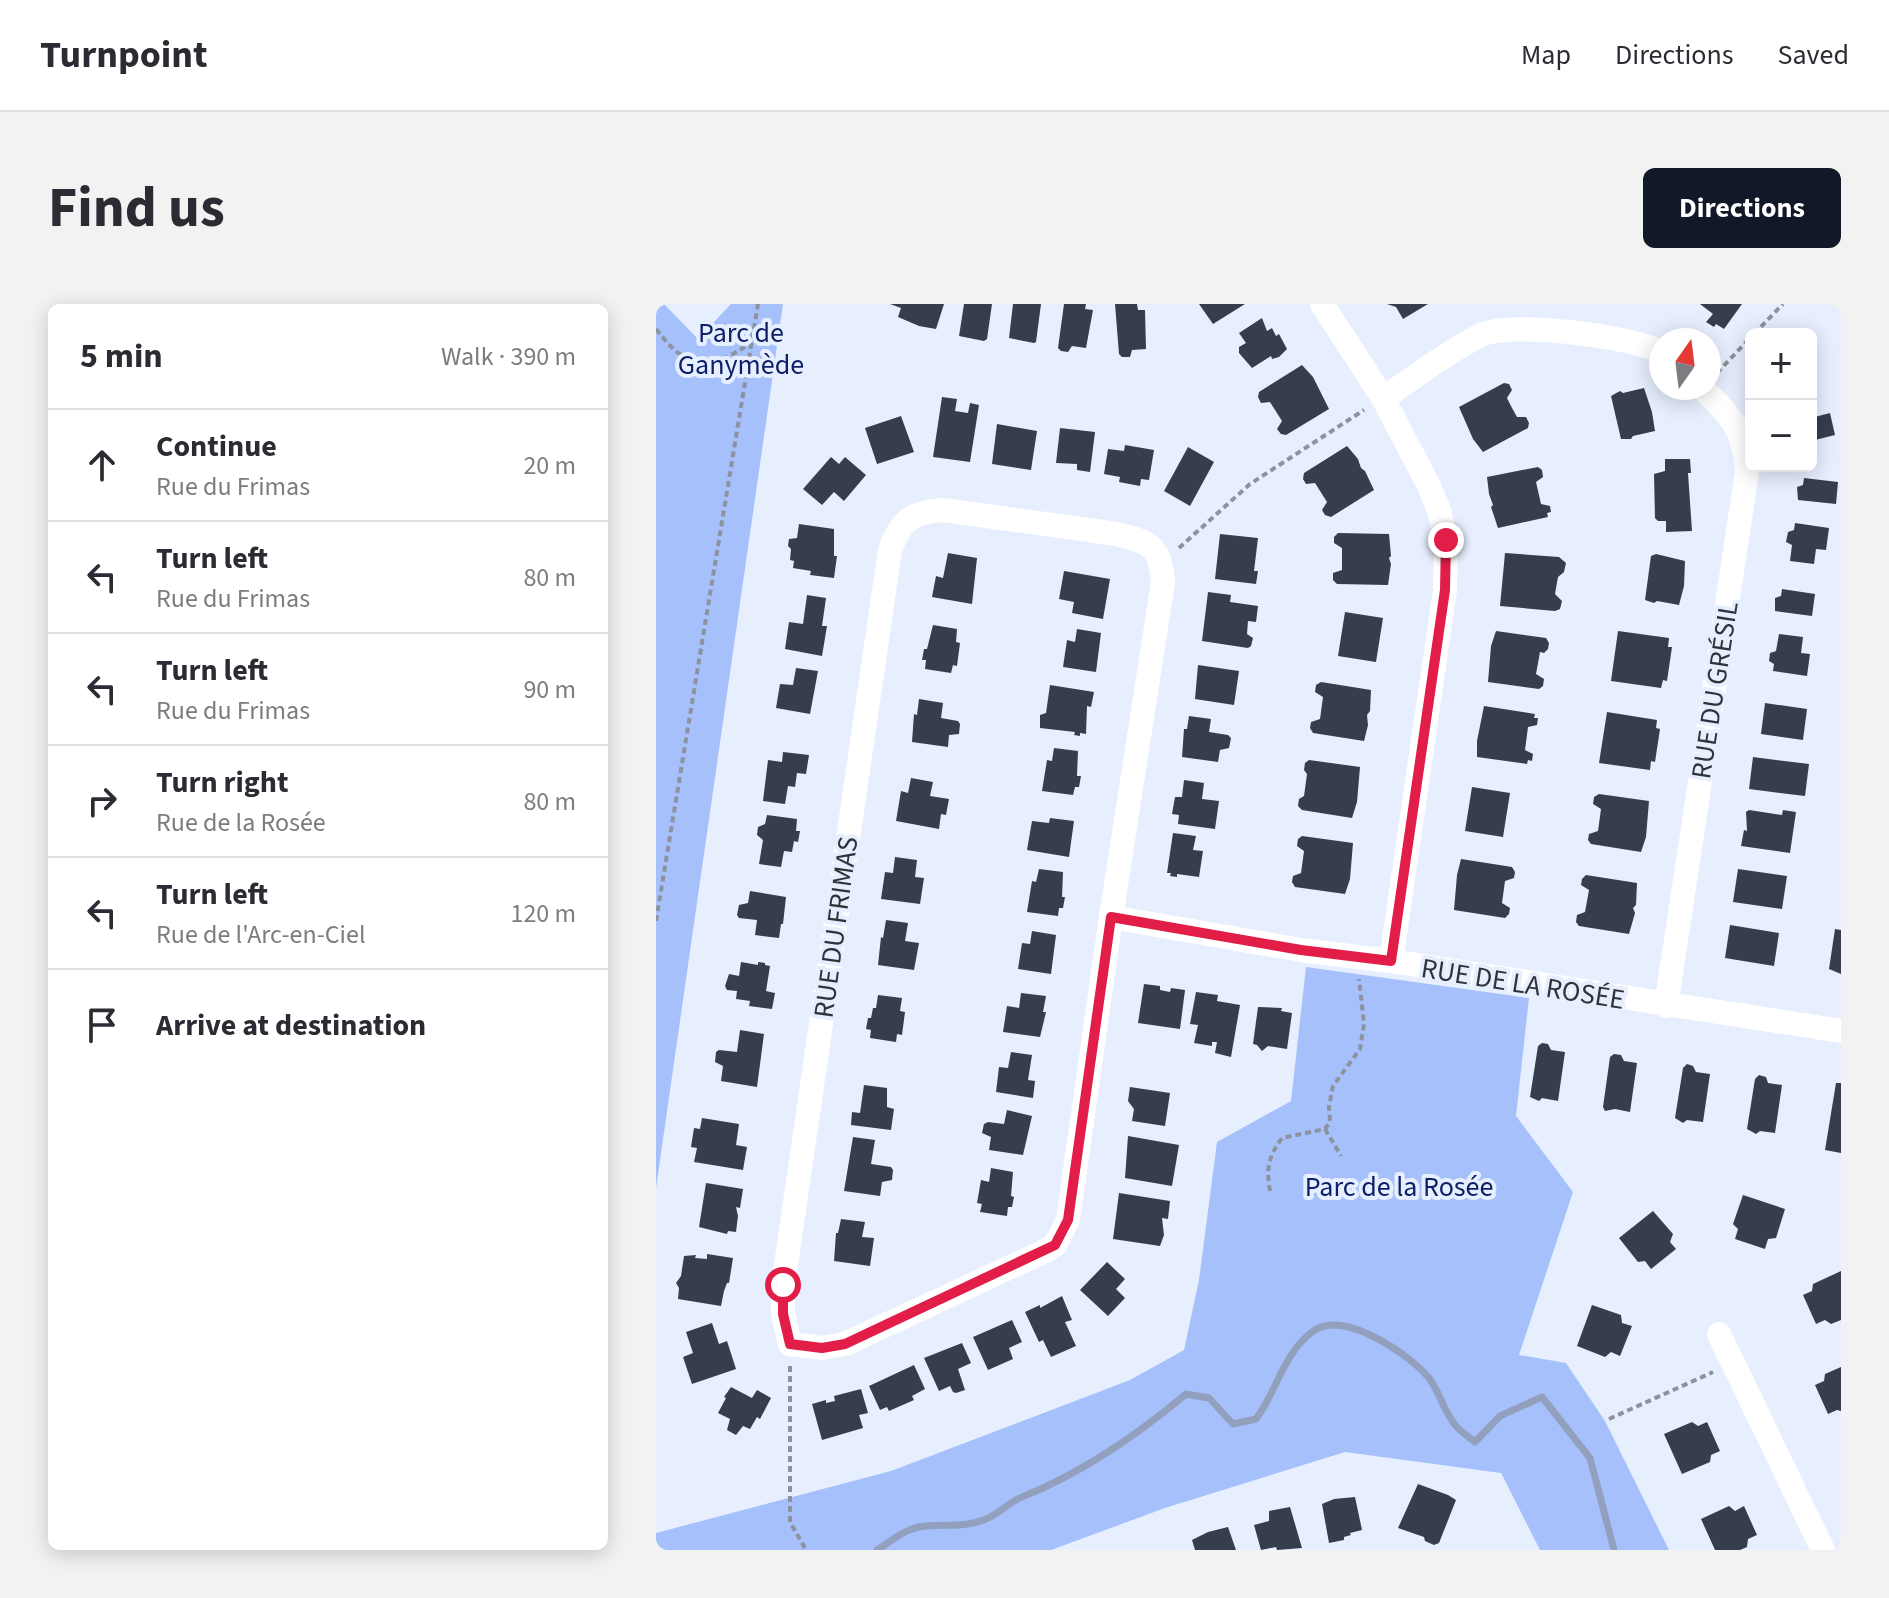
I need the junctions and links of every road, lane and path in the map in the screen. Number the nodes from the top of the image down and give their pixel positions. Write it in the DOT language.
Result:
graph roads {
  1 [pos="758,304"];
  2 [pos="1322,304"];
  3 [pos="1783,304"];
  4 [pos="1759,328"];
  5 [pos="656,329"];
  6 [pos="752,342"];
  7 [pos="1745,342"];
  8 [pos="1649,346"];
  9 [pos="1721,368"];
  10 [pos="1383,398"];
  11 [pos="1715,400"];
  12 [pos="1161,564"];
  13 [pos="1111,917"];
  14 [pos="656,921"];
  15 [pos="1356,957"];
  16 [pos="1391,961"];
  17 [pos="1666,1006"];
  18 [pos="1841,1031"];
  19 [pos="1325,1129"];
  20 [pos="1341,1156"];
  21 [pos="1270,1191"];
  22 [pos="1719,1334"];
  23 [pos="790,1344"];
  24 [pos="1733,1363"];
  25 [pos="1609,1419"];
  26 [pos="806,1550"];
  27 [pos="1823,1550"];
  1 -- 6 [label="path"];
  2 -- 10 [label="street"];
  3 -- 4 [label="path"];
  5 -- 6 [label="path"];
  6 -- 14 [label="path"];
  7 -- 9 [label="path"];
  8 -- 10 [label="street"];
  10 -- 12 [label="path"];
  10 -- 16 [label="street"];
  11 -- 17 [label="street, RUE DU GRÉSIL"];
  12 -- 13 [label="street"];
  12 -- 23 [label="street, RUE DU FRIMAS"];
  13 -- 15 [label="street, RUE DE LA ROSÉE"];
  13 -- 23 [label="street"];
  15 -- 16 [label="street, RUE DE LA ROSÉE"];
  15 -- 19 [label="path"];
  16 -- 17 [label="street, RUE DE LA ROSÉE"];
  17 -- 18 [label="street, RUE DE LA ROSÉE"];
  19 -- 20 [label="path"];
  19 -- 21 [label="path"];
  22 -- 24 [label="street"];
  23 -- 26 [label="path"];
  24 -- 25 [label="path"];
  24 -- 27 [label="street"];
}
